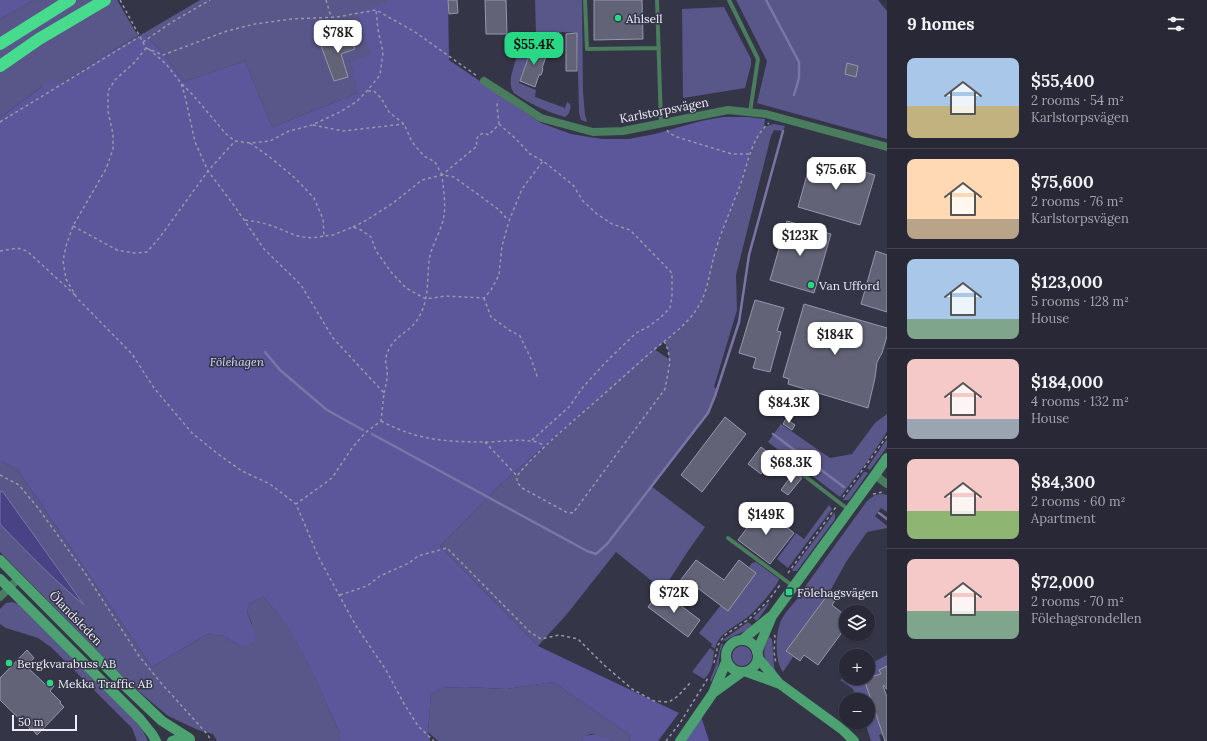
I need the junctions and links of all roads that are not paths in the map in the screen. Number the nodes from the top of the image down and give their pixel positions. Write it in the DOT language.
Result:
graph roads {
  1 [pos="70,0"];
  2 [pos="105,0"];
  3 [pos="585,0"];
  4 [pos="657,0"];
  5 [pos="730,0"];
  6 [pos="39,39"];
  7 [pos="0,42"];
  8 [pos="659,48"];
  9 [pos="0,66"];
  10 [pos="0,75"];
  11 [pos="484,81"];
  12 [pos="750,112"];
  13 [pos="662,123"];
  14 [pos="887,146"];
  15 [pos="887,458"];
  16 [pos="784,460"];
  17 [pos="876,475"];
  18 [pos="887,484"];
  19 [pos="849,510"];
  20 [pos="728,538"];
  21 [pos="0,560"];
  22 [pos="19,578"];
  23 [pos="0,579"];
  24 [pos="793,586"];
  25 [pos="8,589"];
  26 [pos="0,597"];
  27 [pos="763,628"];
  28 [pos="742,640"];
  29 [pos="758,655"];
  30 [pos="726,662"];
  31 [pos="744,672"];
  32 [pos="780,684"];
  33 [pos="713,693"];
  34 [pos="192,740"];
  35 [pos="156,741"];
  36 [pos="172,741"];
  37 [pos="680,741"];
  38 [pos="854,741"];
  1 -- 7 [label="highway"];
  2 -- 6 [label="highway"];
  3 -- 8 [label="lane"];
  4 -- 8 [label="lane"];
  5 -- 12 [label="lane"];
  6 -- 9 [label="highway"];
  6 -- 10 [label="highway"];
  8 -- 13 [label="lane"];
  11 -- 13 [label="street, Karlstorpsvägen"];
  12 -- 13 [label="street, Karlstorpsvägen"];
  12 -- 14 [label="street, Karlstorpsvägen"];
  15 -- 17 [label="main road"];
  16 -- 19 [label="lane"];
  17 -- 18 [label="street"];
  17 -- 19 [label="main road"];
  19 -- 24 [label="main road"];
  20 -- 24 [label="lane"];
  21 -- 22 [label="main road, Ölandsleden"];
  22 -- 25 [label="street"];
  22 -- 34 [label="main road, Ölandsleden"];
  23 -- 25 [label="main road"];
  24 -- 27 [label="main road"];
  25 -- 26 [label="street"];
  25 -- 35 [label="main road"];
  27 -- 28 [label="main road"];
  27 -- 29 [label="main road"];
  28 -- 29 [label="main road"];
  28 -- 30 [label="main road"];
  29 -- 31 [label="main road"];
  29 -- 32 [label="main road"];
  30 -- 31 [label="main road"];
  30 -- 33 [label="main road"];
  31 -- 32 [label="main road"];
  31 -- 33 [label="main road"];
  32 -- 38 [label="main road"];
  33 -- 37 [label="main road"];
  34 -- 36 [label="main road, Ölandsleden"];
}
